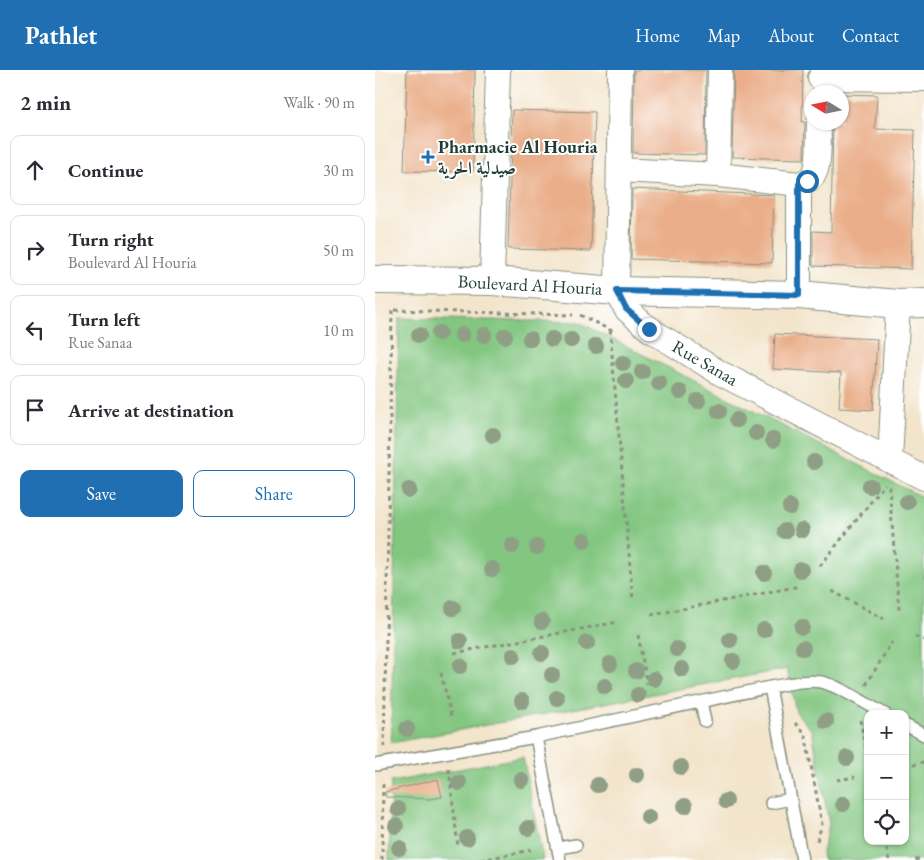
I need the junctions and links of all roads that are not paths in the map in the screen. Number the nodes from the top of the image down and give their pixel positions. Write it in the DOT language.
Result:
graph roads {
  1 [pos="498,70"];
  2 [pos="620,70"];
  3 [pos="720,70"];
  4 [pos="924,78"];
  5 [pos="820,80"];
  6 [pos="819,130"];
  7 [pos="619,170"];
  8 [pos="718,175"];
  9 [pos="799,184"];
  10 [pos="375,280"];
  11 [pos="492,280"];
  12 [pos="617,291"];
  13 [pos="799,295"];
  14 [pos="911,304"];
  15 [pos="890,461"];
  16 [pos="924,478"];
  17 [pos="770,687"];
  18 [pos="701,702"];
  19 [pos="878,710"];
  20 [pos="705,721"];
  21 [pos="909,727"];
  22 [pos="924,735"];
  23 [pos="536,737"];
  24 [pos="375,765"];
  25 [pos="791,799"];
  26 [pos="771,803"];
  27 [pos="576,845"];
  28 [pos="559,854"];
  29 [pos="802,860"];
  1 -- 11 [label="street"];
  2 -- 7 [label="street"];
  3 -- 8 [label="street"];
  4 -- 5 [label="street"];
  6 -- 9 [label="street"];
  7 -- 8 [label="street"];
  7 -- 12 [label="street"];
  8 -- 9 [label="street"];
  9 -- 13 [label="street"];
  10 -- 11 [label="street, Boulevard Al Houria"];
  11 -- 12 [label="street, Boulevard Al Houria"];
  12 -- 13 [label="street, Boulevard Al Houria"];
  12 -- 15 [label="street, Rue Sanaa"];
  13 -- 14 [label="street, Boulevard Al Houria"];
  14 -- 15 [label="street"];
  15 -- 16 [label="street, Rue Sanaa"];
  17 -- 18 [label="lane"];
  17 -- 19 [label="lane"];
  17 -- 25 [label="lane"];
  18 -- 20 [label="lane"];
  18 -- 23 [label="lane"];
  21 -- 22 [label="lane"];
  23 -- 24 [label="lane"];
  23 -- 28 [label="lane"];
  25 -- 26 [label="lane"];
  25 -- 29 [label="lane"];
  27 -- 28 [label="lane"];
}
